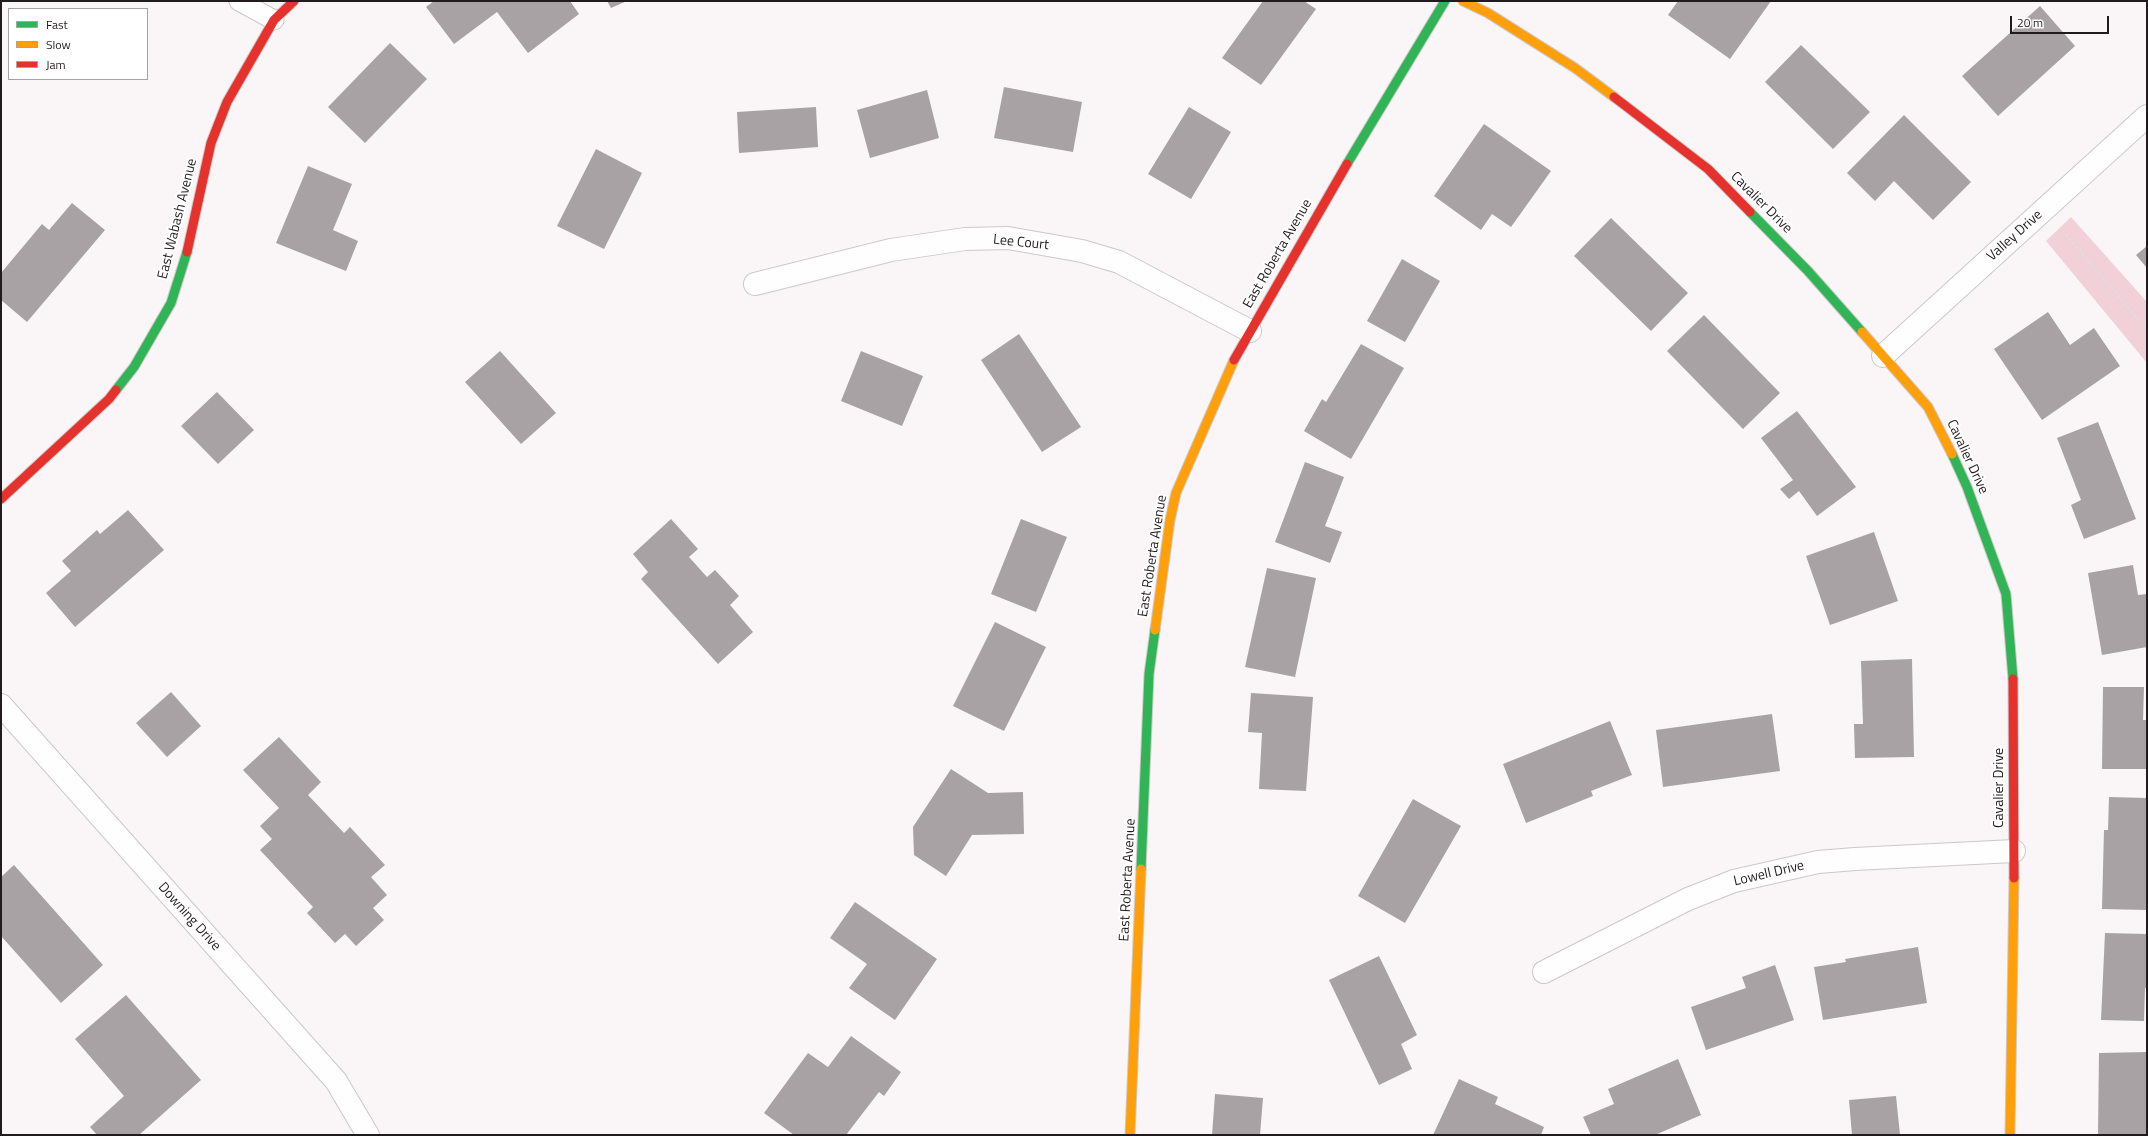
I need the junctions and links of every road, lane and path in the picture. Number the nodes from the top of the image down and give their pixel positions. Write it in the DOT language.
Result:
graph roads {
  1 [pos="239,1"];
  2 [pos="294,1"];
  3 [pos="1445,1"];
  4 [pos="1463,1"];
  5 [pos="274,20"];
  6 [pos="2147,116"];
  7 [pos="2045,209"];
  8 [pos="755,284"];
  9 [pos="2147,330"];
  10 [pos="1250,331"];
  11 [pos="1883,356"];
  12 [pos="1,498"];
  13 [pos="1,705"];
  14 [pos="2014,851"];
  15 [pos="1544,972"];
  16 [pos="368,1135"];
  17 [pos="1130,1135"];
  18 [pos="2010,1135"];
  1 -- 5 [label="lane"];
  2 -- 5 [label="street, East Wabash Avenue"];
  3 -- 10 [label="street, East Roberta Avenue"];
  4 -- 11 [label="street, Cavalier Drive"];
  5 -- 12 [label="street, East Wabash Avenue"];
  6 -- 7 [label="street, Valley Drive"];
  7 -- 9 [label="path"];
  7 -- 11 [label="street, Valley Drive"];
  8 -- 10 [label="street, Lee Court"];
  10 -- 17 [label="street, East Roberta Avenue"];
  11 -- 14 [label="street, Cavalier Drive"];
  13 -- 16 [label="street, Downing Drive"];
  14 -- 15 [label="street, Lowell Drive"];
  14 -- 18 [label="street, Cavalier Drive"];
}
